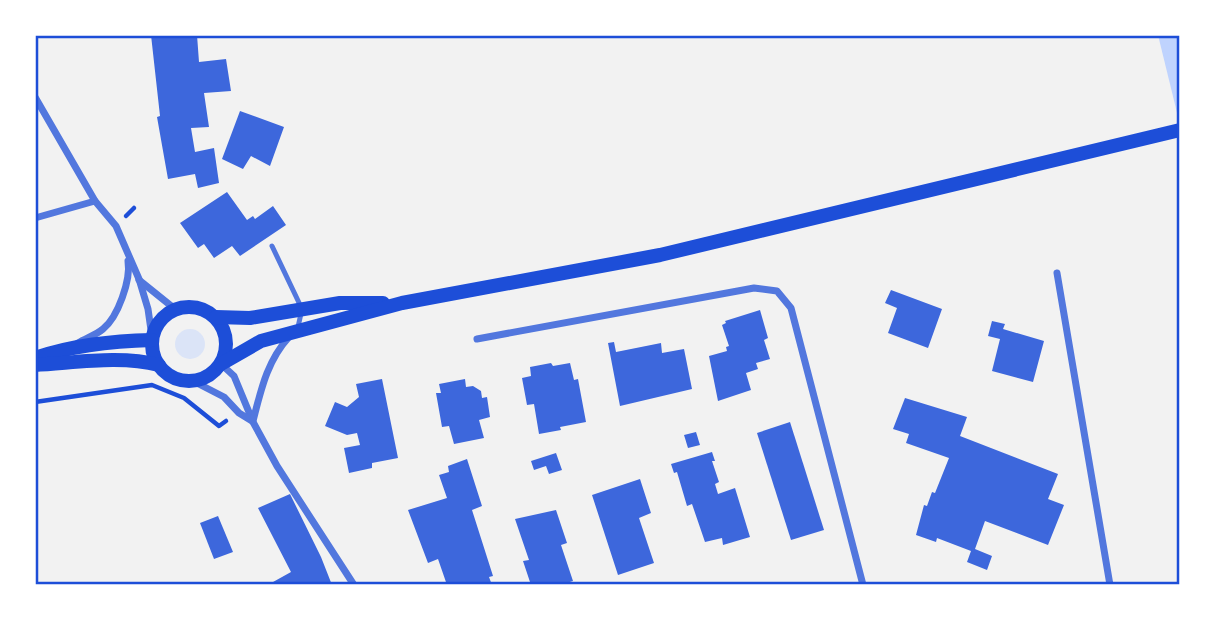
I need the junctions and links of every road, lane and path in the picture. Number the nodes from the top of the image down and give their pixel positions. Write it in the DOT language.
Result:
graph roads {
  1 [pos="35,97"];
  2 [pos="1180,130"];
  3 [pos="95,201"];
  4 [pos="35,218"];
  5 [pos="272,246"];
  6 [pos="127,250"];
  7 [pos="1057,273"];
  8 [pos="139,279"];
  9 [pos="402,303"];
  10 [pos="175,309"];
  11 [pos="302,309"];
  12 [pos="216,317"];
  13 [pos="292,333"];
  14 [pos="152,338"];
  15 [pos="477,339"];
  16 [pos="70,347"];
  17 [pos="35,358"];
  18 [pos="220,364"];
  19 [pos="35,365"];
  20 [pos="159,365"];
  21 [pos="193,381"];
  22 [pos="35,402"];
  23 [pos="239,413"];
  24 [pos="253,422"];
  25 [pos="354,585"];
  26 [pos="863,585"];
  27 [pos="1110,585"];
  1 -- 3 [label="street"];
  2 -- 9 [label="main road"];
  3 -- 4 [label="street"];
  3 -- 6 [label="street"];
  5 -- 11 [label="lane"];
  6 -- 8 [label="street"];
  6 -- 16 [label="street"];
  7 -- 27 [label="street"];
  8 -- 10 [label="street"];
  8 -- 14 [label="street"];
  9 -- 11 [label="main road"];
  9 -- 13 [label="main road"];
  10 -- 12 [label="main road"];
  10 -- 14 [label="main road"];
  11 -- 12 [label="main road"];
  11 -- 13 [label="lane"];
  12 -- 18 [label="main road"];
  13 -- 18 [label="main road"];
  13 -- 24 [label="street"];
  14 -- 16 [label="main road"];
  14 -- 20 [label="main road"];
  15 -- 26 [label="street"];
  16 -- 17 [label="main road"];
  18 -- 21 [label="main road"];
  18 -- 24 [label="street"];
  19 -- 20 [label="main road"];
  20 -- 21 [label="main road"];
  21 -- 23 [label="street"];
  22 -- 23 [label="path"];
  23 -- 24 [label="street"];
  24 -- 25 [label="street"];
}
